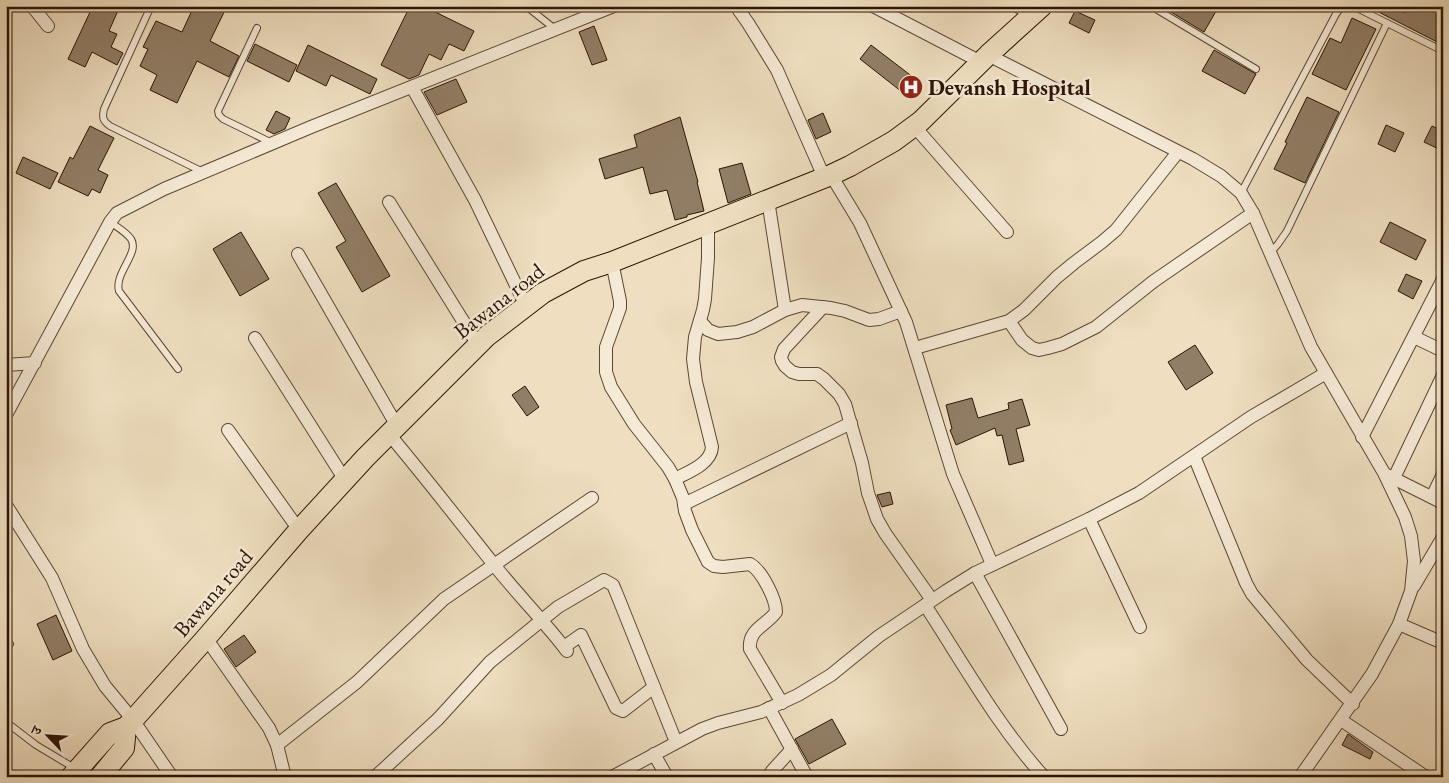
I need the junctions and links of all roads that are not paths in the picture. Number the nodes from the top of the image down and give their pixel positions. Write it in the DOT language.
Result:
graph roads {
  1 [pos="32,6"];
  2 [pos="152,6"];
  3 [pos="526,6"];
  4 [pos="614,6"];
  5 [pos="736,6"];
  6 [pos="873,6"];
  7 [pos="1010,6"];
  8 [pos="1150,6"];
  9 [pos="1345,6"];
  10 [pos="1353,6"];
  11 [pos="1037,12"];
  12 [pos="1387,23"];
  13 [pos="48,26"];
  14 [pos="257,28"];
  15 [pos="555,29"];
  16 [pos="1443,51"];
  17 [pos="985,58"];
  18 [pos="1256,69"];
  19 [pos="412,87"];
  20 [pos="914,126"];
  21 [pos="273,144"];
  22 [pos="1178,152"];
  23 [pos="204,173"];
  24 [pos="828,176"];
  25 [pos="1241,193"];
  26 [pos="768,200"];
  27 [pos="389,202"];
  28 [pos="1253,213"];
  29 [pos="110,222"];
  30 [pos="708,223"];
  31 [pos="1007,232"];
  32 [pos="1270,253"];
  33 [pos="298,254"];
  34 [pos="612,262"];
  35 [pos="1443,279"];
  36 [pos="526,306"];
  37 [pos="823,307"];
  38 [pos="785,310"];
  39 [pos="901,311"];
  40 [pos="700,320"];
  41 [pos="1009,320"];
  42 [pos="1414,337"];
  43 [pos="255,338"];
  44 [pos="478,345"];
  45 [pos="915,348"];
  46 [pos="1443,351"];
  47 [pos="35,362"];
  48 [pos="6,365"];
  49 [pos="178,369"];
  50 [pos="1326,373"];
  51 [pos="1443,375"];
  52 [pos="6,415"];
  53 [pos="851,423"];
  54 [pos="228,430"];
  55 [pos="393,430"];
  56 [pos="1362,437"];
  57 [pos="1194,456"];
  58 [pos="1443,474"];
  59 [pos="1389,476"];
  60 [pos="675,479"];
  61 [pos="345,480"];
  62 [pos="592,498"];
  63 [pos="1437,500"];
  64 [pos="684,504"];
  65 [pos="6,505"];
  66 [pos="1089,519"];
  67 [pos="299,530"];
  68 [pos="1443,537"];
  69 [pos="494,564"];
  70 [pos="992,564"];
  71 [pos="975,573"];
  72 [pos="1411,590"];
  73 [pos="929,602"];
  74 [pos="541,620"];
  75 [pos="1399,624"];
  76 [pos="1140,627"];
  77 [pos="206,638"];
  78 [pos="1443,643"];
  79 [pos="654,687"];
  80 [pos="782,703"];
  81 [pos="1353,704"];
  82 [pos="769,708"];
  83 [pos="1341,720"];
  84 [pos="6,722"];
  85 [pos="129,724"];
  86 [pos="1061,728"];
  87 [pos="676,742"];
  88 [pos="277,745"];
  89 [pos="792,749"];
  90 [pos="654,754"];
  91 [pos="74,773"];
  92 [pos="100,777"];
  93 [pos="172,777"];
  94 [pos="285,777"];
  95 [pos="375,777"];
  96 [pos="612,777"];
  97 [pos="667,777"];
  98 [pos="769,777"];
  99 [pos="807,777"];
  100 [pos="1044,777"];
  101 [pos="1300,777"];
  102 [pos="1426,777"];
  1 -- 13 [label="street"];
  2 -- 23 [label="lane"];
  3 -- 15 [label="lane"];
  4 -- 15 [label="street"];
  5 -- 24 [label="street"];
  6 -- 17 [label="street"];
  7 -- 11 [label="lane"];
  8 -- 18 [label="lane"];
  9 -- 25 [label="lane"];
  10 -- 12 [label="lane"];
  11 -- 17 [label="main road, Bawana road"];
  12 -- 16 [label="lane"];
  12 -- 32 [label="lane"];
  14 -- 21 [label="lane"];
  15 -- 19 [label="street"];
  17 -- 20 [label="main road, Bawana road"];
  17 -- 22 [label="street"];
  19 -- 21 [label="street"];
  19 -- 36 [label="street"];
  20 -- 24 [label="main road, Bawana road"];
  20 -- 31 [label="street"];
  21 -- 23 [label="street"];
  22 -- 25 [label="street"];
  22 -- 41 [label="street"];
  23 -- 29 [label="street"];
  24 -- 26 [label="main road, Bawana road"];
  24 -- 39 [label="street"];
  25 -- 28 [label="street"];
  26 -- 30 [label="main road, Bawana road"];
  26 -- 38 [label="street"];
  27 -- 44 [label="street"];
  28 -- 32 [label="street"];
  28 -- 41 [label="street"];
  29 -- 47 [label="street"];
  29 -- 49 [label="lane"];
  30 -- 34 [label="main road, Bawana road"];
  30 -- 40 [label="street"];
  32 -- 50 [label="street"];
  33 -- 55 [label="street"];
  34 -- 36 [label="main road, Bawana road"];
  34 -- 60 [label="street"];
  35 -- 42 [label="street"];
  36 -- 44 [label="main road, Bawana road"];
  37 -- 38 [label="street"];
  37 -- 39 [label="street"];
  37 -- 53 [label="street"];
  38 -- 40 [label="street"];
  39 -- 45 [label="street"];
  40 -- 60 [label="street"];
  41 -- 45 [label="street"];
  42 -- 46 [label="street"];
  42 -- 56 [label="street"];
  43 -- 61 [label="street"];
  44 -- 55 [label="main road, Bawana road"];
  45 -- 70 [label="street"];
  47 -- 48 [label="street"];
  47 -- 52 [label="street"];
  50 -- 56 [label="street"];
  50 -- 57 [label="street"];
  51 -- 59 [label="street"];
  53 -- 64 [label="street"];
  53 -- 73 [label="street"];
  54 -- 67 [label="street"];
  55 -- 61 [label="main road, Bawana road"];
  55 -- 69 [label="street"];
  56 -- 59 [label="street"];
  57 -- 66 [label="street"];
  57 -- 81 [label="street"];
  58 -- 63 [label="street"];
  59 -- 63 [label="street"];
  59 -- 72 [label="street"];
  60 -- 64 [label="street"];
  61 -- 67 [label="main road, Bawana road"];
  62 -- 69 [label="street"];
  64 -- 80 [label="street"];
  65 -- 85 [label="street"];
  66 -- 70 [label="street"];
  66 -- 76 [label="street"];
  67 -- 77 [label="main road, Bawana road"];
  68 -- 72 [label="street"];
  69 -- 74 [label="street"];
  69 -- 88 [label="street"];
  70 -- 71 [label="street"];
  71 -- 73 [label="street"];
  71 -- 86 [label="street"];
  72 -- 75 [label="street"];
  73 -- 80 [label="street"];
  73 -- 100 [label="street"];
  74 -- 79 [label="street"];
  74 -- 79 [label="street"];
  74 -- 95 [label="street"];
  75 -- 78 [label="street"];
  75 -- 81 [label="street"];
  77 -- 85 [label="main road, Bawana road"];
  77 -- 88 [label="street"];
  79 -- 87 [label="street"];
  80 -- 82 [label="street"];
  81 -- 83 [label="street"];
  82 -- 87 [label="street"];
  82 -- 89 [label="street"];
  83 -- 101 [label="street"];
  83 -- 102 [label="street"];
  84 -- 91 [label="lane"];
  85 -- 91 [label="main road, Bawana road"];
  85 -- 92 [label="main road"];
  85 -- 93 [label="street"];
  87 -- 90 [label="street"];
  88 -- 94 [label="street"];
  89 -- 98 [label="street"];
  89 -- 99 [label="street"];
  90 -- 96 [label="street"];
  90 -- 97 [label="street"];
}
